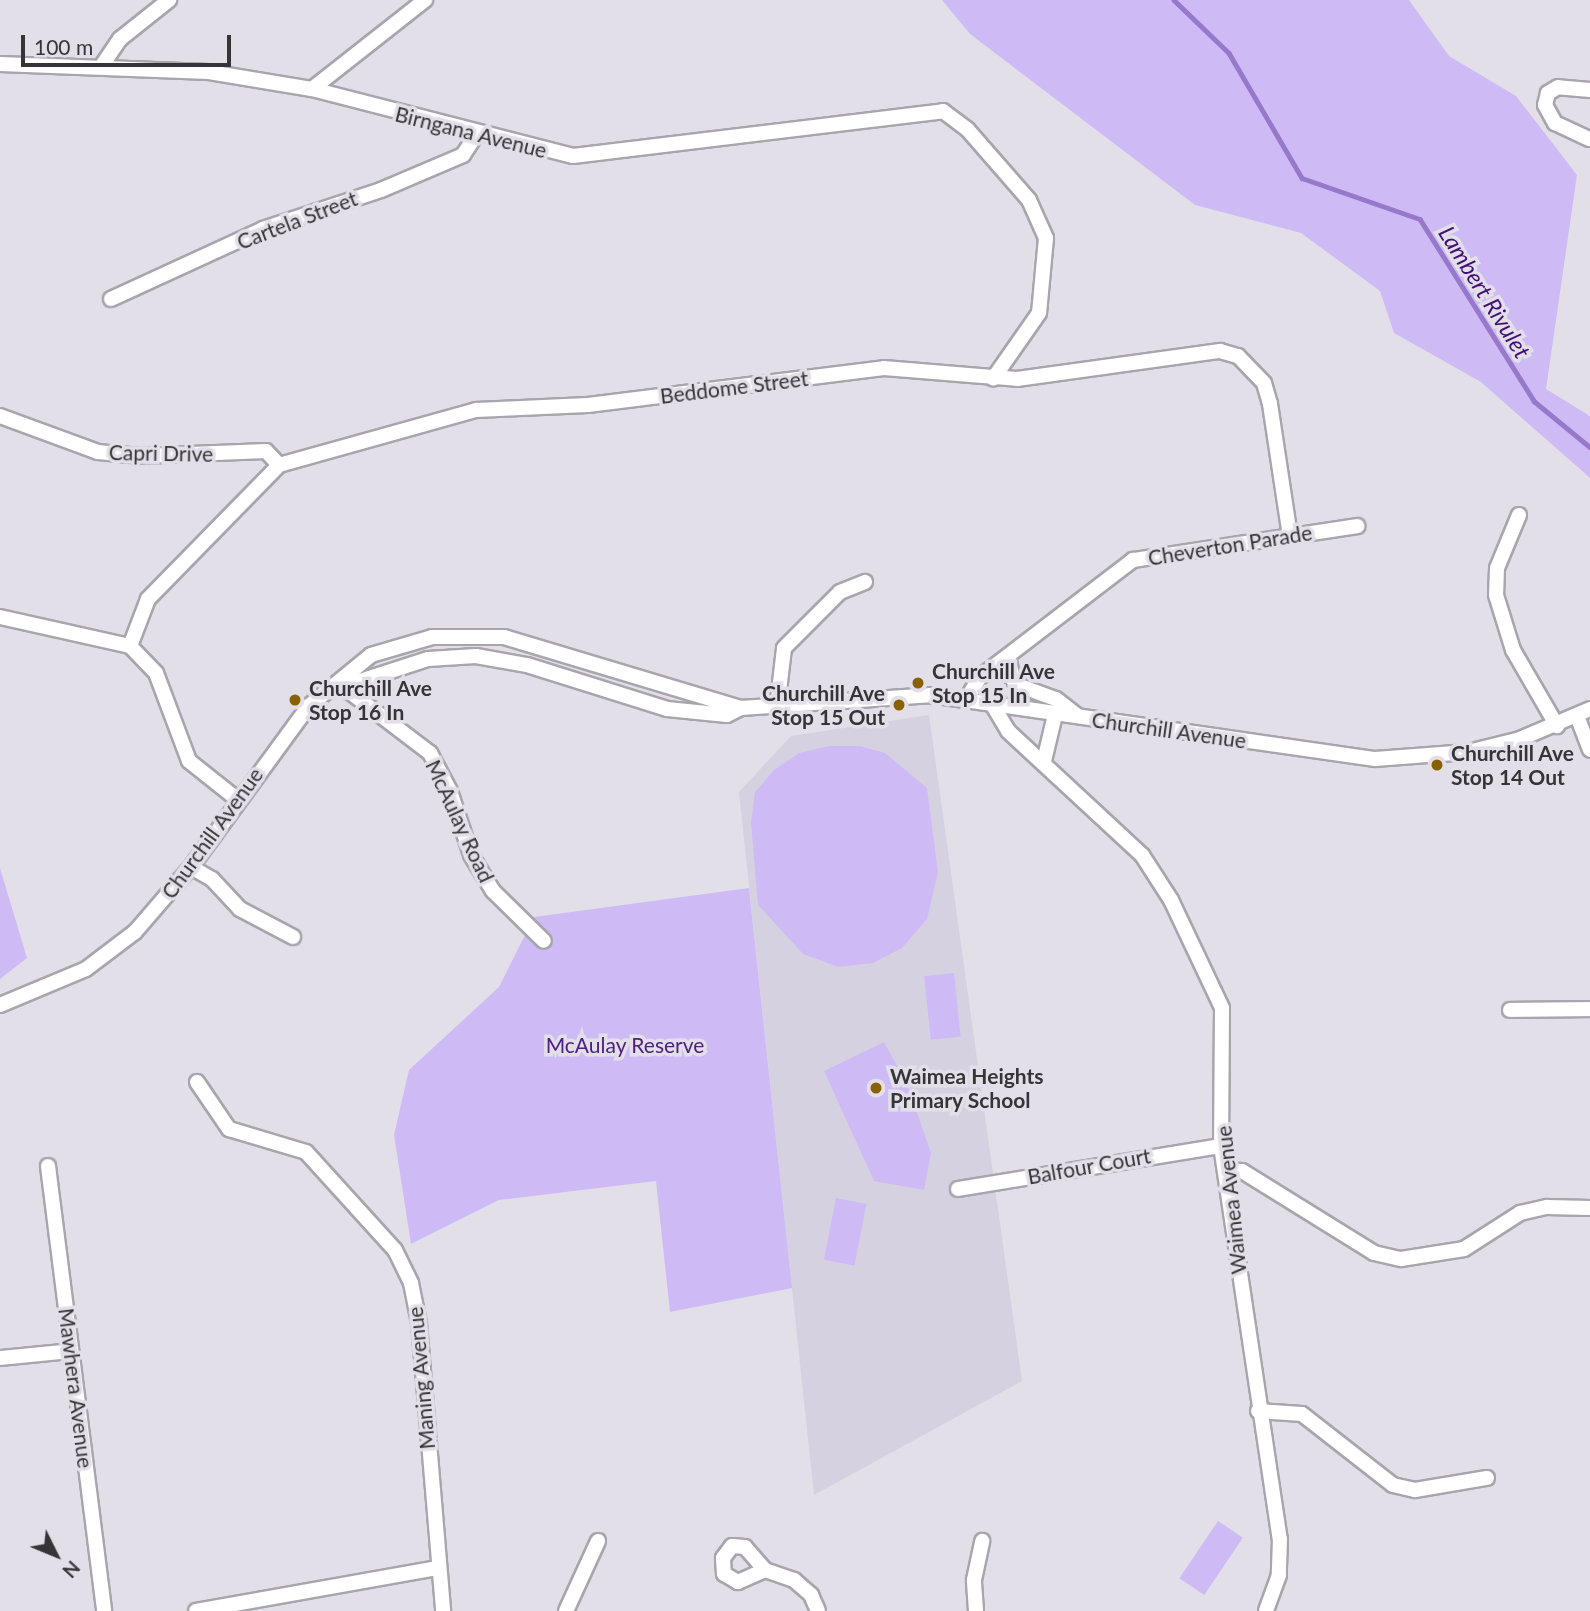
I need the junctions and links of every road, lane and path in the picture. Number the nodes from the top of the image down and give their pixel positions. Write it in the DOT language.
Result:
graph roads {
  1 [pos="170,0"];
  2 [pos="425,0"];
  3 [pos="0,64"];
  4 [pos="101,67"];
  5 [pos="313,89"];
  6 [pos="1590,90"];
  7 [pos="476,135"];
  8 [pos="1590,139"];
  9 [pos="111,299"];
  10 [pos="993,379"];
  11 [pos="0,416"];
  12 [pos="279,465"];
  13 [pos="1519,515"];
  14 [pos="1357,526"];
  15 [pos="1290,536"];
  16 [pos="865,582"];
  17 [pos="0,617"];
  18 [pos="130,646"];
  19 [pos="1008,656"];
  20 [pos="338,683"];
  21 [pos="966,700"];
  22 [pos="992,704"];
  23 [pos="741,708"];
  24 [pos="777,708"];
  25 [pos="1584,713"];
  26 [pos="1055,715"];
  27 [pos="1082,718"];
  28 [pos="1557,726"];
  29 [pos="1590,750"];
  30 [pos="1044,761"];
  31 [pos="237,799"];
  32 [pos="191,867"];
  33 [pos="293,937"];
  34 [pos="544,941"];
  35 [pos="0,1005"];
  36 [pos="1590,1009"];
  37 [pos="1510,1010"];
  38 [pos="197,1082"];
  39 [pos="1221,1146"];
  40 [pos="48,1166"];
  41 [pos="1225,1170"];
  42 [pos="958,1189"];
  43 [pos="1590,1208"];
  44 [pos="71,1351"];
  45 [pos="0,1358"];
  46 [pos="1258,1411"];
  47 [pos="1487,1478"];
  48 [pos="598,1541"];
  49 [pos="982,1541"];
  50 [pos="438,1568"];
  51 [pos="765,1570"];
  52 [pos="104,1611"];
  53 [pos="196,1611"];
  54 [pos="443,1611"];
  55 [pos="566,1611"];
  56 [pos="818,1611"];
  57 [pos="976,1611"];
  58 [pos="1266,1611"];
  1 -- 4 [label="street"];
  2 -- 5 [label="street"];
  3 -- 4 [label="street, Birngana Avenue"];
  4 -- 5 [label="street, Birngana Avenue"];
  5 -- 7 [label="street, Birngana Avenue"];
  6 -- 8 [label="street"];
  7 -- 9 [label="street, Cartela Street"];
  7 -- 10 [label="street, Birngana Avenue"];
  10 -- 12 [label="street, Beddome Street"];
  10 -- 15 [label="street, Beddome Street"];
  11 -- 12 [label="street, Capri Drive"];
  12 -- 18 [label="street"];
  13 -- 28 [label="street"];
  14 -- 15 [label="street, Cheverton Parade"];
  15 -- 19 [label="street, Cheverton Parade"];
  16 -- 24 [label="street"];
  17 -- 18 [label="street"];
  18 -- 31 [label="street"];
  19 -- 21 [label="street, Cheverton Parade"];
  19 -- 27 [label="street"];
  20 -- 23 [label="street, Churchill Avenue"];
  20 -- 23 [label="street, Churchill Avenue"];
  20 -- 31 [label="street, Churchill Avenue"];
  20 -- 34 [label="street, McAulay Road"];
  21 -- 22 [label="street, Churchill Avenue"];
  21 -- 24 [label="street, Churchill Avenue"];
  22 -- 26 [label="street, Churchill Avenue"];
  22 -- 30 [label="street, Waimea Avenue"];
  23 -- 24 [label="street, Churchill Avenue"];
  25 -- 28 [label="street, Churchill Avenue"];
  25 -- 29 [label="street"];
  26 -- 27 [label="street, Churchill Avenue"];
  26 -- 30 [label="street"];
  27 -- 28 [label="street, Churchill Avenue"];
  30 -- 39 [label="street, Waimea Avenue"];
  31 -- 32 [label="street, Churchill Avenue"];
  32 -- 33 [label="street"];
  32 -- 35 [label="street, Churchill Avenue"];
  36 -- 37 [label="street"];
  38 -- 50 [label="street, Maning Avenue"];
  39 -- 41 [label="street, Waimea Avenue"];
  39 -- 42 [label="street, Balfour Court"];
  40 -- 44 [label="street, Mawhera Avenue"];
  41 -- 43 [label="street"];
  41 -- 46 [label="street, Waimea Avenue"];
  44 -- 45 [label="street"];
  44 -- 52 [label="street, Mawhera Avenue"];
  46 -- 47 [label="street"];
  46 -- 58 [label="street, Waimea Avenue"];
  48 -- 55 [label="street"];
  49 -- 57 [label="street"];
  50 -- 53 [label="street"];
  50 -- 54 [label="street, Maning Avenue"];
  51 -- 56 [label="street"];
}
